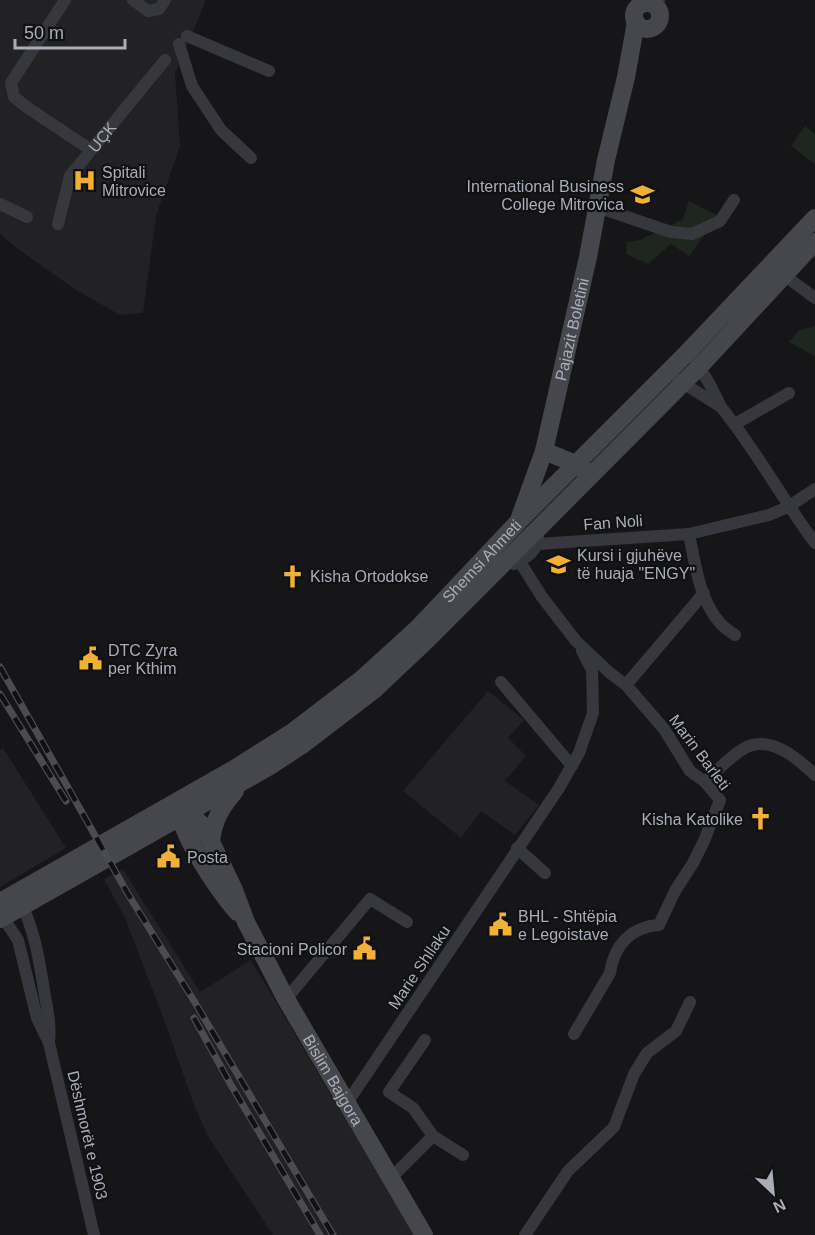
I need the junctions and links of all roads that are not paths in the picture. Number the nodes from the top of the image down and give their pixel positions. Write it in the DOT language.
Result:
graph roads {
  1 [pos="66,0"];
  2 [pos="133,0"];
  3 [pos="165,0"];
  4 [pos="622,0"];
  5 [pos="646,11"];
  6 [pos="165,60"];
  7 [pos="268,72"];
  8 [pos="91,150"];
  9 [pos="251,158"];
  10 [pos="734,200"];
  11 [pos="0,204"];
  12 [pos="597,207"];
  13 [pos="27,217"];
  14 [pos="815,218"];
  15 [pos="57,224"];
  16 [pos="815,242"];
  17 [pos="784,275"];
  18 [pos="815,298"];
  19 [pos="687,353"];
  20 [pos="700,366"];
  21 [pos="668,371"];
  22 [pos="682,384"];
  23 [pos="789,393"];
  24 [pos="721,407"];
  25 [pos="735,424"];
  26 [pos="544,451"];
  27 [pos="583,469"];
  28 [pos="815,489"];
  29 [pos="788,507"];
  30 [pos="519,521"];
  31 [pos="689,534"];
  32 [pos="538,536"];
  33 [pos="815,543"];
  34 [pos="520,562"];
  35 [pos="499,567"];
  36 [pos="704,593"];
  37 [pos="735,635"];
  38 [pos="576,641"];
  39 [pos="501,682"];
  40 [pos="626,685"];
  41 [pos="572,766"];
  42 [pos="815,775"];
  43 [pos="705,782"];
  44 [pos="242,784"];
  45 [pos="182,811"];
  46 [pos="157,832"];
  47 [pos="202,845"];
  48 [pos="517,848"];
  49 [pos="104,852"];
  50 [pos="545,873"];
  51 [pos="7,909"];
  52 [pos="407,922"];
  53 [pos="286,999"];
  54 [pos="690,1002"];
  55 [pos="574,1034"];
  56 [pos="425,1040"];
  57 [pos="49,1043"];
  58 [pos="347,1104"];
  59 [pos="433,1136"];
  60 [pos="463,1155"];
  61 [pos="390,1179"];
  62 [pos="94,1235"];
  63 [pos="424,1235"];
  64 [pos="525,1235"];
  1 -- 8 [label="street"];
  2 -- 3 [label="street"];
  4 -- 5 [label="main road"];
  5 -- 12 [label="main road, Pajazit Boletini"];
  6 -- 8 [label="street, UÇK"];
  7 -- 9 [label="street"];
  8 -- 15 [label="street, UÇK"];
  10 -- 12 [label="street"];
  11 -- 13 [label="street"];
  12 -- 26 [label="main road, Pajazit Boletini"];
  14 -- 19 [label="main road, Shemsi Ahmeti"];
  16 -- 17 [label="main road, Shemsi Ahmeti"];
  17 -- 18 [label="street"];
  17 -- 20 [label="main road, Shemsi Ahmeti"];
  19 -- 20 [label="street"];
  19 -- 21 [label="main road, Shemsi Ahmeti"];
  20 -- 22 [label="main road, Shemsi Ahmeti"];
  20 -- 24 [label="street"];
  21 -- 22 [label="street"];
  21 -- 27 [label="main road, Shemsi Ahmeti"];
  22 -- 24 [label="street"];
  22 -- 27 [label="main road, Shemsi Ahmeti"];
  23 -- 25 [label="street"];
  24 -- 25 [label="street"];
  25 -- 29 [label="street"];
  26 -- 27 [label="main road"];
  26 -- 30 [label="main road, Pajazit Boletini"];
  27 -- 30 [label="main road, Shemsi Ahmeti"];
  27 -- 32 [label="main road, Shemsi Ahmeti"];
  28 -- 29 [label="street, Fan Noli"];
  29 -- 31 [label="street, Fan Noli"];
  29 -- 33 [label="street"];
  30 -- 45 [label="main road, Shemsi Ahmeti"];
  31 -- 32 [label="street, Fan Noli"];
  31 -- 36 [label="street"];
  32 -- 34 [label="street"];
  32 -- 35 [label="main road, Shemsi Ahmeti"];
  34 -- 35 [label="street"];
  34 -- 38 [label="street, Marin Barleti"];
  35 -- 44 [label="main road, Shemsi Ahmeti"];
  36 -- 37 [label="street"];
  36 -- 40 [label="street"];
  38 -- 40 [label="street, Marin Barleti"];
  38 -- 41 [label="street, Marie Shllaku"];
  39 -- 41 [label="street"];
  40 -- 43 [label="street, Marin Barleti"];
  41 -- 48 [label="street, Marie Shllaku"];
  42 -- 43 [label="street"];
  43 -- 55 [label="street, Marin Barleti"];
  44 -- 45 [label="main road, Shemsi Ahmeti"];
  44 -- 47 [label="main road"];
  45 -- 46 [label="main road, Shemsi Ahmeti"];
  45 -- 47 [label="main road, Bislim Bajgora"];
  45 -- 49 [label="main road, Shemsi Ahmeti"];
  46 -- 47 [label="main road"];
  46 -- 49 [label="main road, Shemsi Ahmeti"];
  47 -- 53 [label="main road, Bislim Bajgora"];
  48 -- 50 [label="street"];
  48 -- 58 [label="street, Marie Shllaku"];
  49 -- 51 [label="main road"];
  51 -- 57 [label="street, Dëshmorët e 1903"];
  51 -- 57 [label="street, Dëshmorët e 1903"];
  52 -- 53 [label="street"];
  53 -- 58 [label="main road, Bislim Bajgora"];
  54 -- 64 [label="street"];
  56 -- 59 [label="street"];
  57 -- 62 [label="street, Dëshmorët e 1903"];
  58 -- 61 [label="main road, Bislim Bajgora"];
  59 -- 60 [label="street"];
  59 -- 61 [label="street"];
  61 -- 63 [label="main road, Bislim Bajgora"];
}
